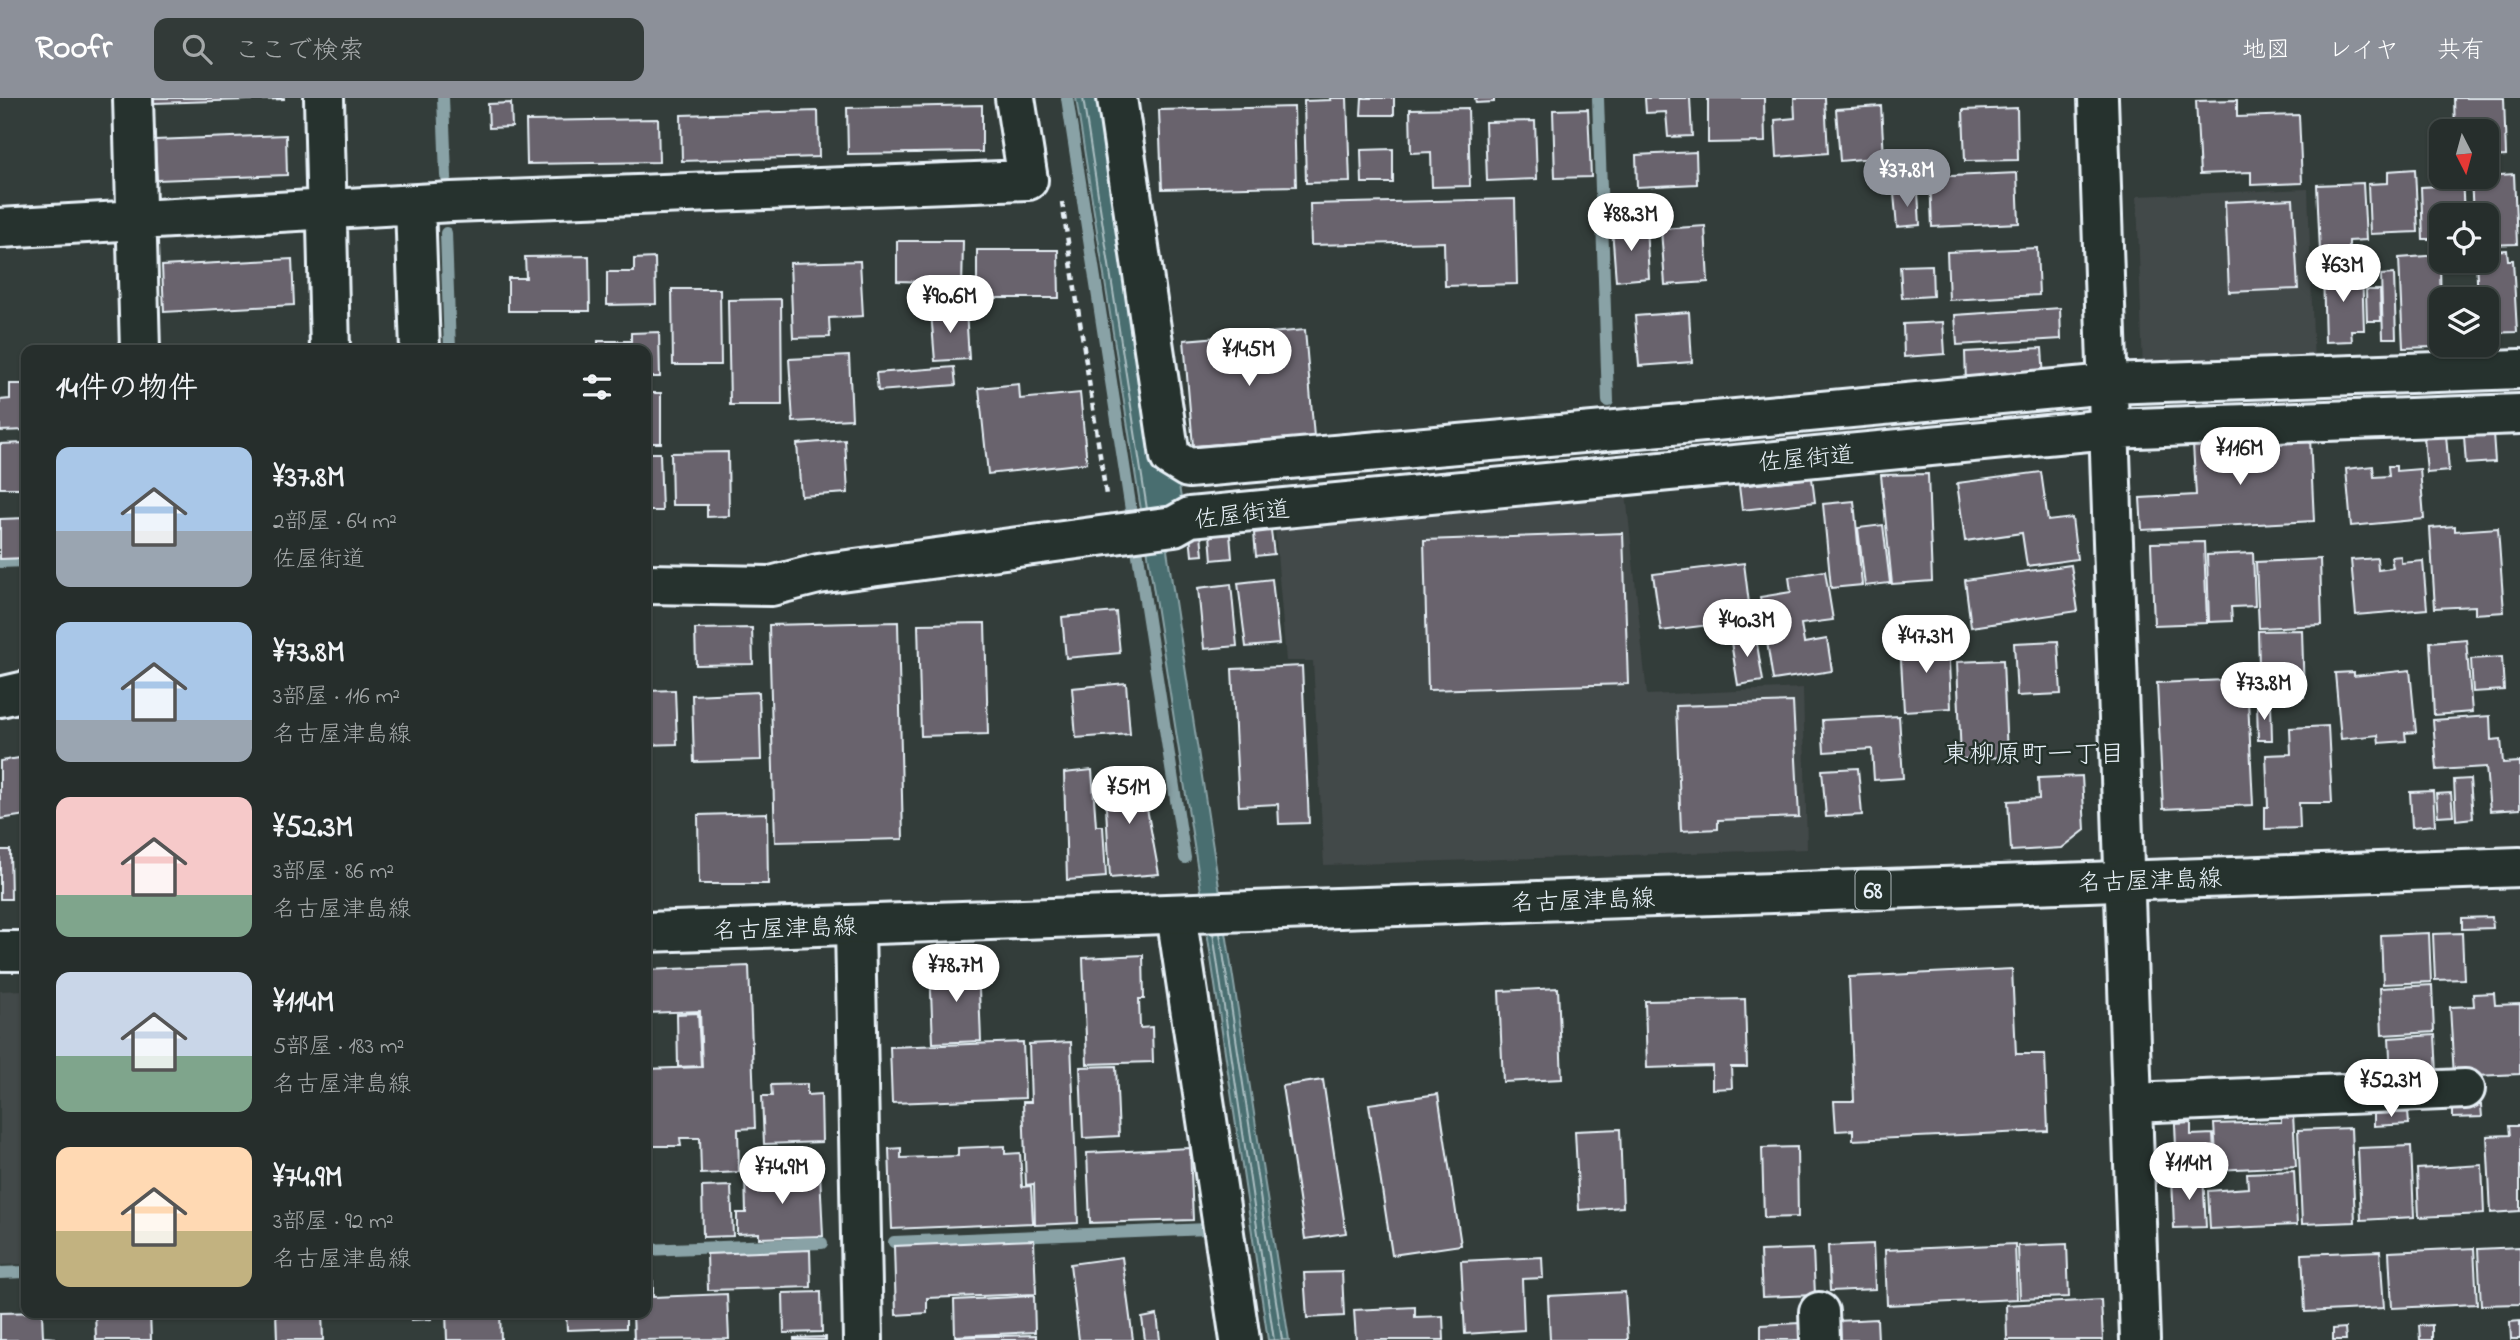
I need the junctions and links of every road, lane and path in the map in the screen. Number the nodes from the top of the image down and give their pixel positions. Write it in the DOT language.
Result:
graph roads {
  1 [pos="133,98"];
  2 [pos="324,98"];
  3 [pos="1015,98"];
  4 [pos="1117,98"];
  5 [pos="2098,98"];
  6 [pos="1028,180"];
  7 [pos="415,205"];
  8 [pos="328,210"];
  9 [pos="136,220"];
  10 [pos="0,228"];
  11 [pos="140,345"];
  12 [pos="330,345"];
  13 [pos="420,345"];
  14 [pos="2520,369"];
  15 [pos="2108,384"];
  16 [pos="2520,414"];
  17 [pos="2109,429"];
  18 [pos="1117,533"];
  19 [pos="651,584"];
  20 [pos="21,692"];
  21 [pos="0,697"];
  22 [pos="2520,867"];
  23 [pos="2125,881"];
  24 [pos="1178,914"];
  25 [pos="855,926"];
  26 [pos="651,932"];
  27 [pos="0,951"];
  28 [pos="21,951"];
  29 [pos="2465,1089"];
  30 [pos="2132,1103"];
  31 [pos="863,1340"];
  32 [pos="1240,1340"];
  33 [pos="2140,1340"];
  1 -- 9 [label="street"];
  2 -- 8 [label="street"];
  3 -- 6 [label="street"];
  4 -- 15 [label="street"];
  5 -- 15 [label="street"];
  6 -- 7 [label="street"];
  6 -- 18 [label="path"];
  7 -- 8 [label="street"];
  7 -- 13 [label="street"];
  8 -- 9 [label="street"];
  8 -- 12 [label="street"];
  9 -- 10 [label="street"];
  9 -- 11 [label="street"];
  14 -- 15 [label="street"];
  15 -- 17 [label="street"];
  16 -- 17 [label="street, 佐屋街道"];
  17 -- 18 [label="street, 佐屋街道"];
  17 -- 23 [label="street"];
  18 -- 19 [label="street"];
  20 -- 21 [label="street"];
  22 -- 23 [label="street, 名古屋津島線 / 68"];
  23 -- 24 [label="street, 名古屋津島線 / 68"];
  23 -- 30 [label="street"];
  24 -- 25 [label="street, 名古屋津島線 / 68"];
  24 -- 32 [label="street"];
  25 -- 26 [label="street, 名古屋津島線 / 68"];
  25 -- 31 [label="street"];
  27 -- 28 [label="street"];
  29 -- 30 [label="street"];
  30 -- 33 [label="street"];
}
